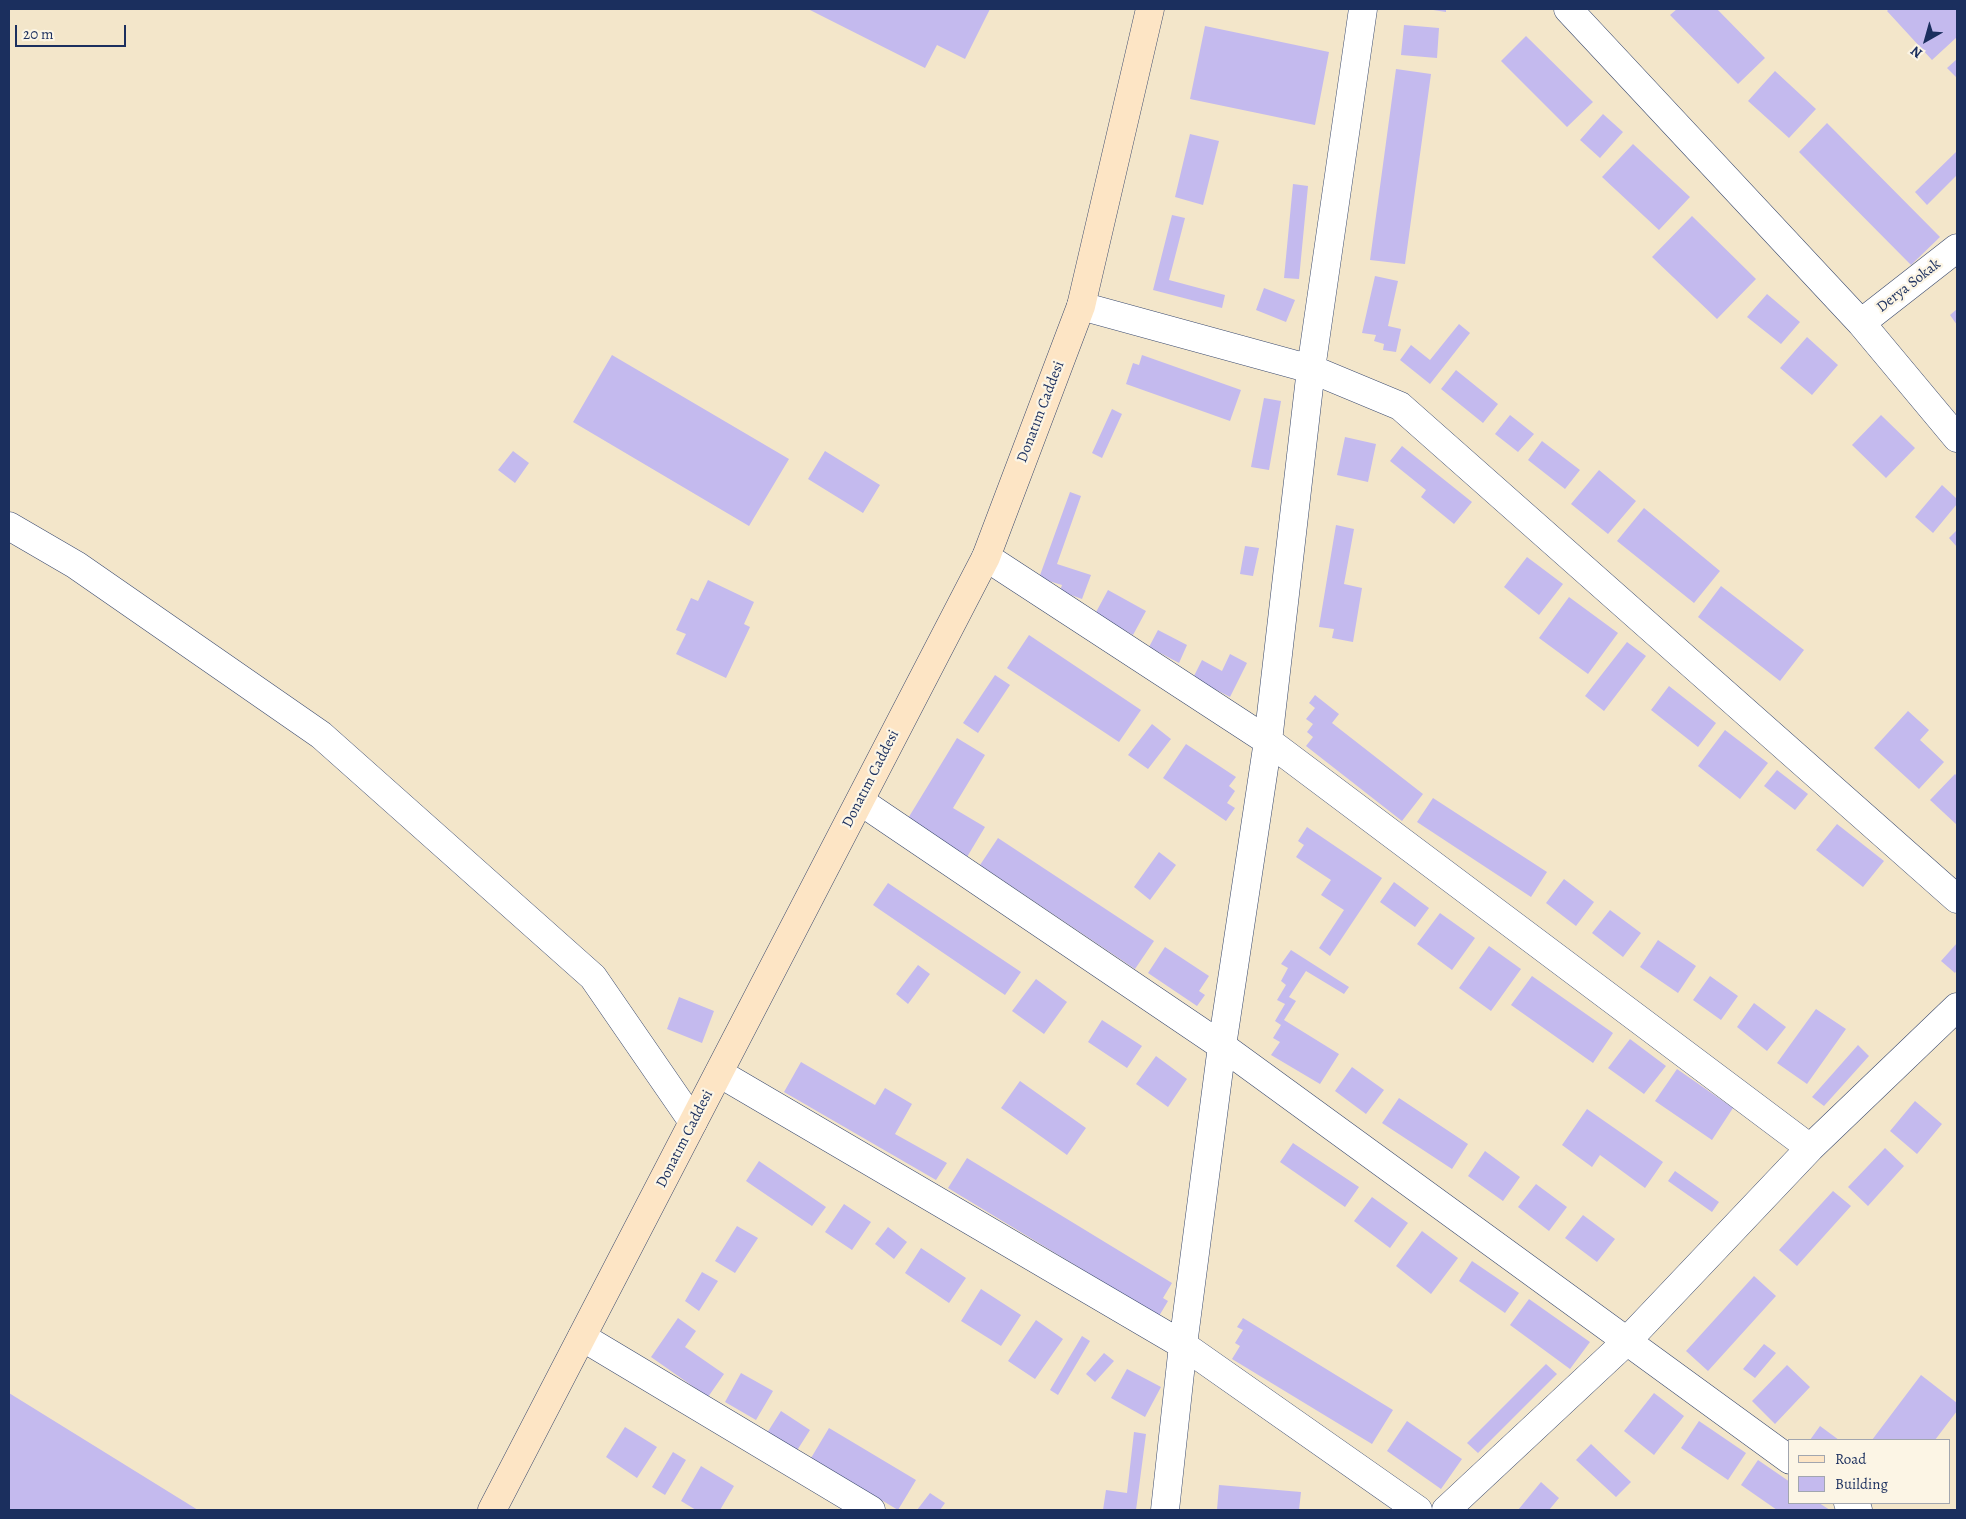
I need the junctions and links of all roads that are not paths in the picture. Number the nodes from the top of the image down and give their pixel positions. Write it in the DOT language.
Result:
graph roads {
  1 [pos="1150,9"];
  2 [pos="1363,9"];
  3 [pos="1568,9"];
  4 [pos="1957,248"];
  5 [pos="1081,306"];
  6 [pos="1861,323"];
  7 [pos="1311,369"];
  8 [pos="1957,438"];
  9 [pos="9,526"];
  10 [pos="986,557"];
  11 [pos="1268,741"];
  12 [pos="860,801"];
  13 [pos="1957,899"];
  14 [pos="1957,1007"];
  15 [pos="1222,1046"];
  16 [pos="718,1073"];
  17 [pos="693,1122"];
  18 [pos="1810,1148"];
  19 [pos="582,1337"];
  20 [pos="1626,1342"];
  21 [pos="1183,1345"];
  22 [pos="1788,1459"];
  23 [pos="494,1510"];
  24 [pos="871,1510"];
  25 [pos="1165,1510"];
  26 [pos="1418,1510"];
  27 [pos="1446,1510"];
  1 -- 5 [label="street, Donatım Caddesi"];
  2 -- 7 [label="street"];
  3 -- 6 [label="street"];
  4 -- 6 [label="street, Derya Sokak"];
  5 -- 7 [label="street"];
  5 -- 10 [label="street, Donatım Caddesi"];
  6 -- 8 [label="street"];
  7 -- 11 [label="street"];
  7 -- 13 [label="street"];
  9 -- 17 [label="street"];
  10 -- 11 [label="street"];
  10 -- 12 [label="street, Donatım Caddesi"];
  11 -- 15 [label="street"];
  11 -- 18 [label="street"];
  12 -- 15 [label="street"];
  12 -- 16 [label="street, Donatım Caddesi"];
  14 -- 18 [label="street"];
  15 -- 20 [label="street"];
  15 -- 21 [label="street"];
  16 -- 17 [label="street, Donatım Caddesi"];
  16 -- 21 [label="street"];
  17 -- 19 [label="street, Donatım Caddesi"];
  18 -- 20 [label="street"];
  19 -- 23 [label="street, Donatım Caddesi"];
  19 -- 24 [label="street"];
  20 -- 22 [label="street"];
  20 -- 27 [label="street"];
  21 -- 25 [label="street"];
  21 -- 26 [label="street"];
}
